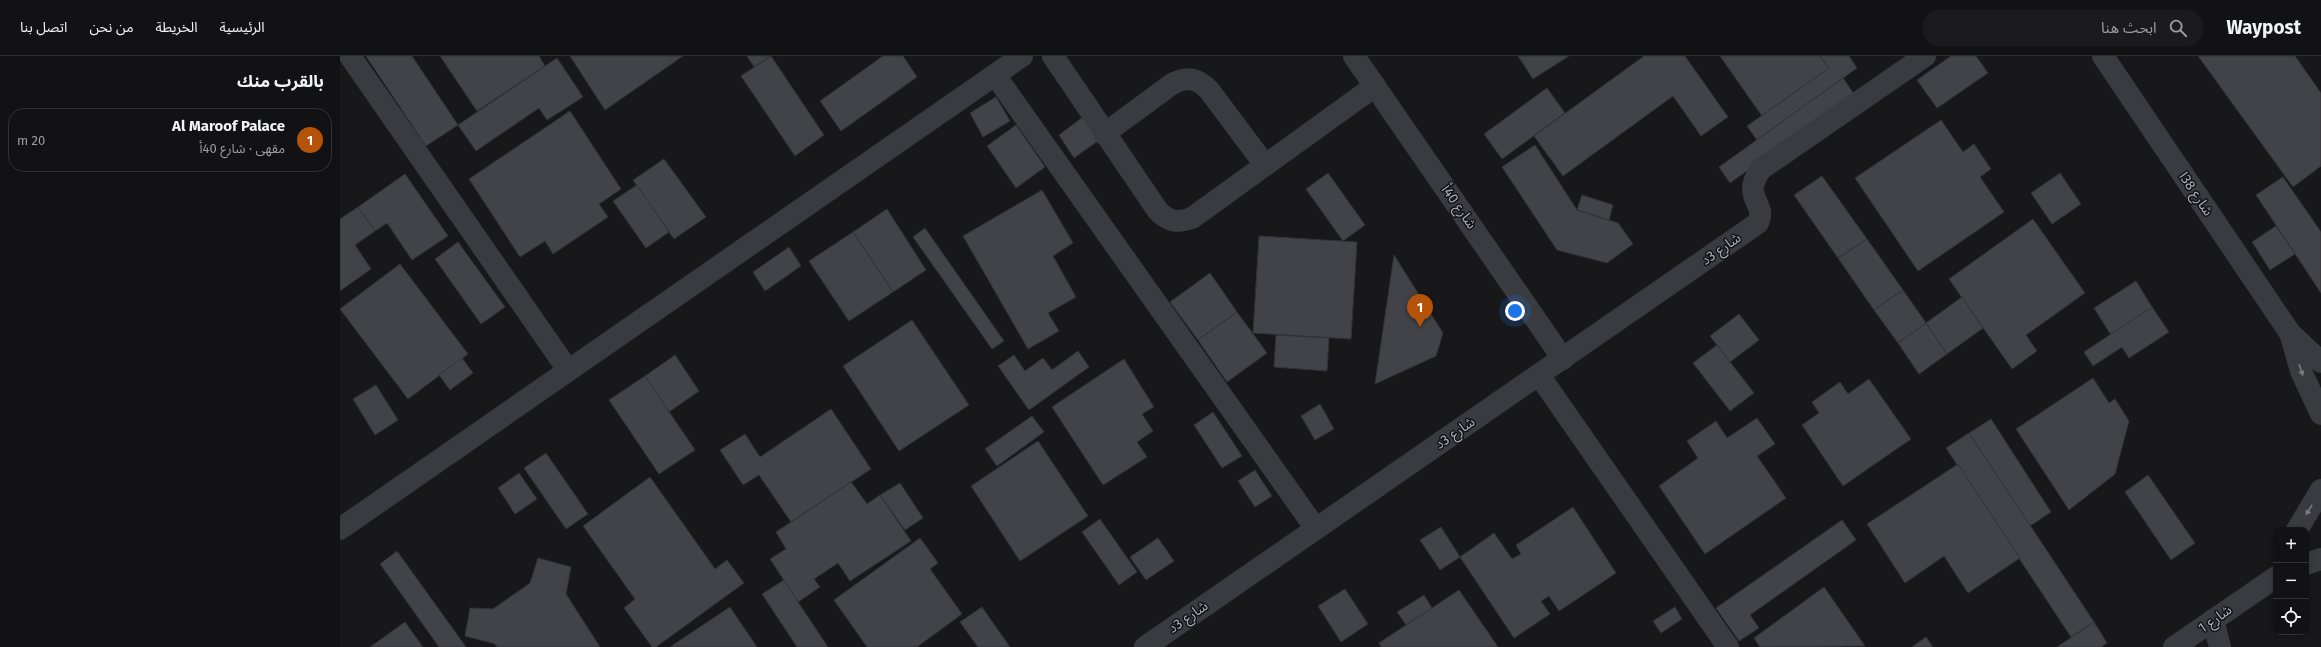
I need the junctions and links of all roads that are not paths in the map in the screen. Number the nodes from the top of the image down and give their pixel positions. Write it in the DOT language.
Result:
graph roads {
  1 [pos="350,56"];
  2 [pos="1022,56"];
  3 [pos="1053,56"];
  4 [pos="1354,56"];
  5 [pos="1925,56"];
  6 [pos="2103,56"];
  7 [pos="995,75"];
  8 [pos="1375,86"];
  9 [pos="1104,134"];
  10 [pos="1265,166"];
  11 [pos="2290,333"];
  12 [pos="1563,359"];
  13 [pos="2321,362"];
  14 [pos="568,370"];
  15 [pos="1539,375"];
  16 [pos="2321,414"];
  17 [pos="2321,490"];
  18 [pos="2299,527"];
  19 [pos="340,529"];
  20 [pos="1316,529"];
  21 [pos="2321,559"];
  22 [pos="2274,563"];
  23 [pos="2309,563"];
  24 [pos="2273,579"];
  25 [pos="2255,590"];
  26 [pos="2213,620"];
  27 [pos="1145,647"];
  28 [pos="1728,647"];
  29 [pos="2174,647"];
  30 [pos="2220,647"];
  1 -- 14 [label="street"];
  2 -- 7 [label="street"];
  3 -- 9 [label="street"];
  4 -- 8 [label="street, شارع 40أ"];
  5 -- 12 [label="street, شارع 3د"];
  6 -- 11 [label="street, شارع 38ا"];
  7 -- 14 [label="street"];
  7 -- 20 [label="street"];
  8 -- 10 [label="street"];
  8 -- 12 [label="street, شارع 40أ"];
  9 -- 10 [label="street"];
  9 -- 10 [label="street"];
  11 -- 13 [label="street, شارع 38ا"];
  11 -- 16 [label="street, شارع 38ا, one-way"];
  12 -- 15 [label="street, شارع 3د"];
  14 -- 19 [label="street"];
  15 -- 20 [label="street, شارع 3د"];
  15 -- 28 [label="street"];
  17 -- 18 [label="street, one-way"];
  20 -- 27 [label="street, شارع 3د"];
  21 -- 23 [label="street"];
  22 -- 25 [label="street, شارع 1"];
  24 -- 25 [label="street, شارع 1"];
  25 -- 26 [label="street, شارع 1"];
  26 -- 29 [label="street, شارع 1"];
  26 -- 30 [label="street"];
}
